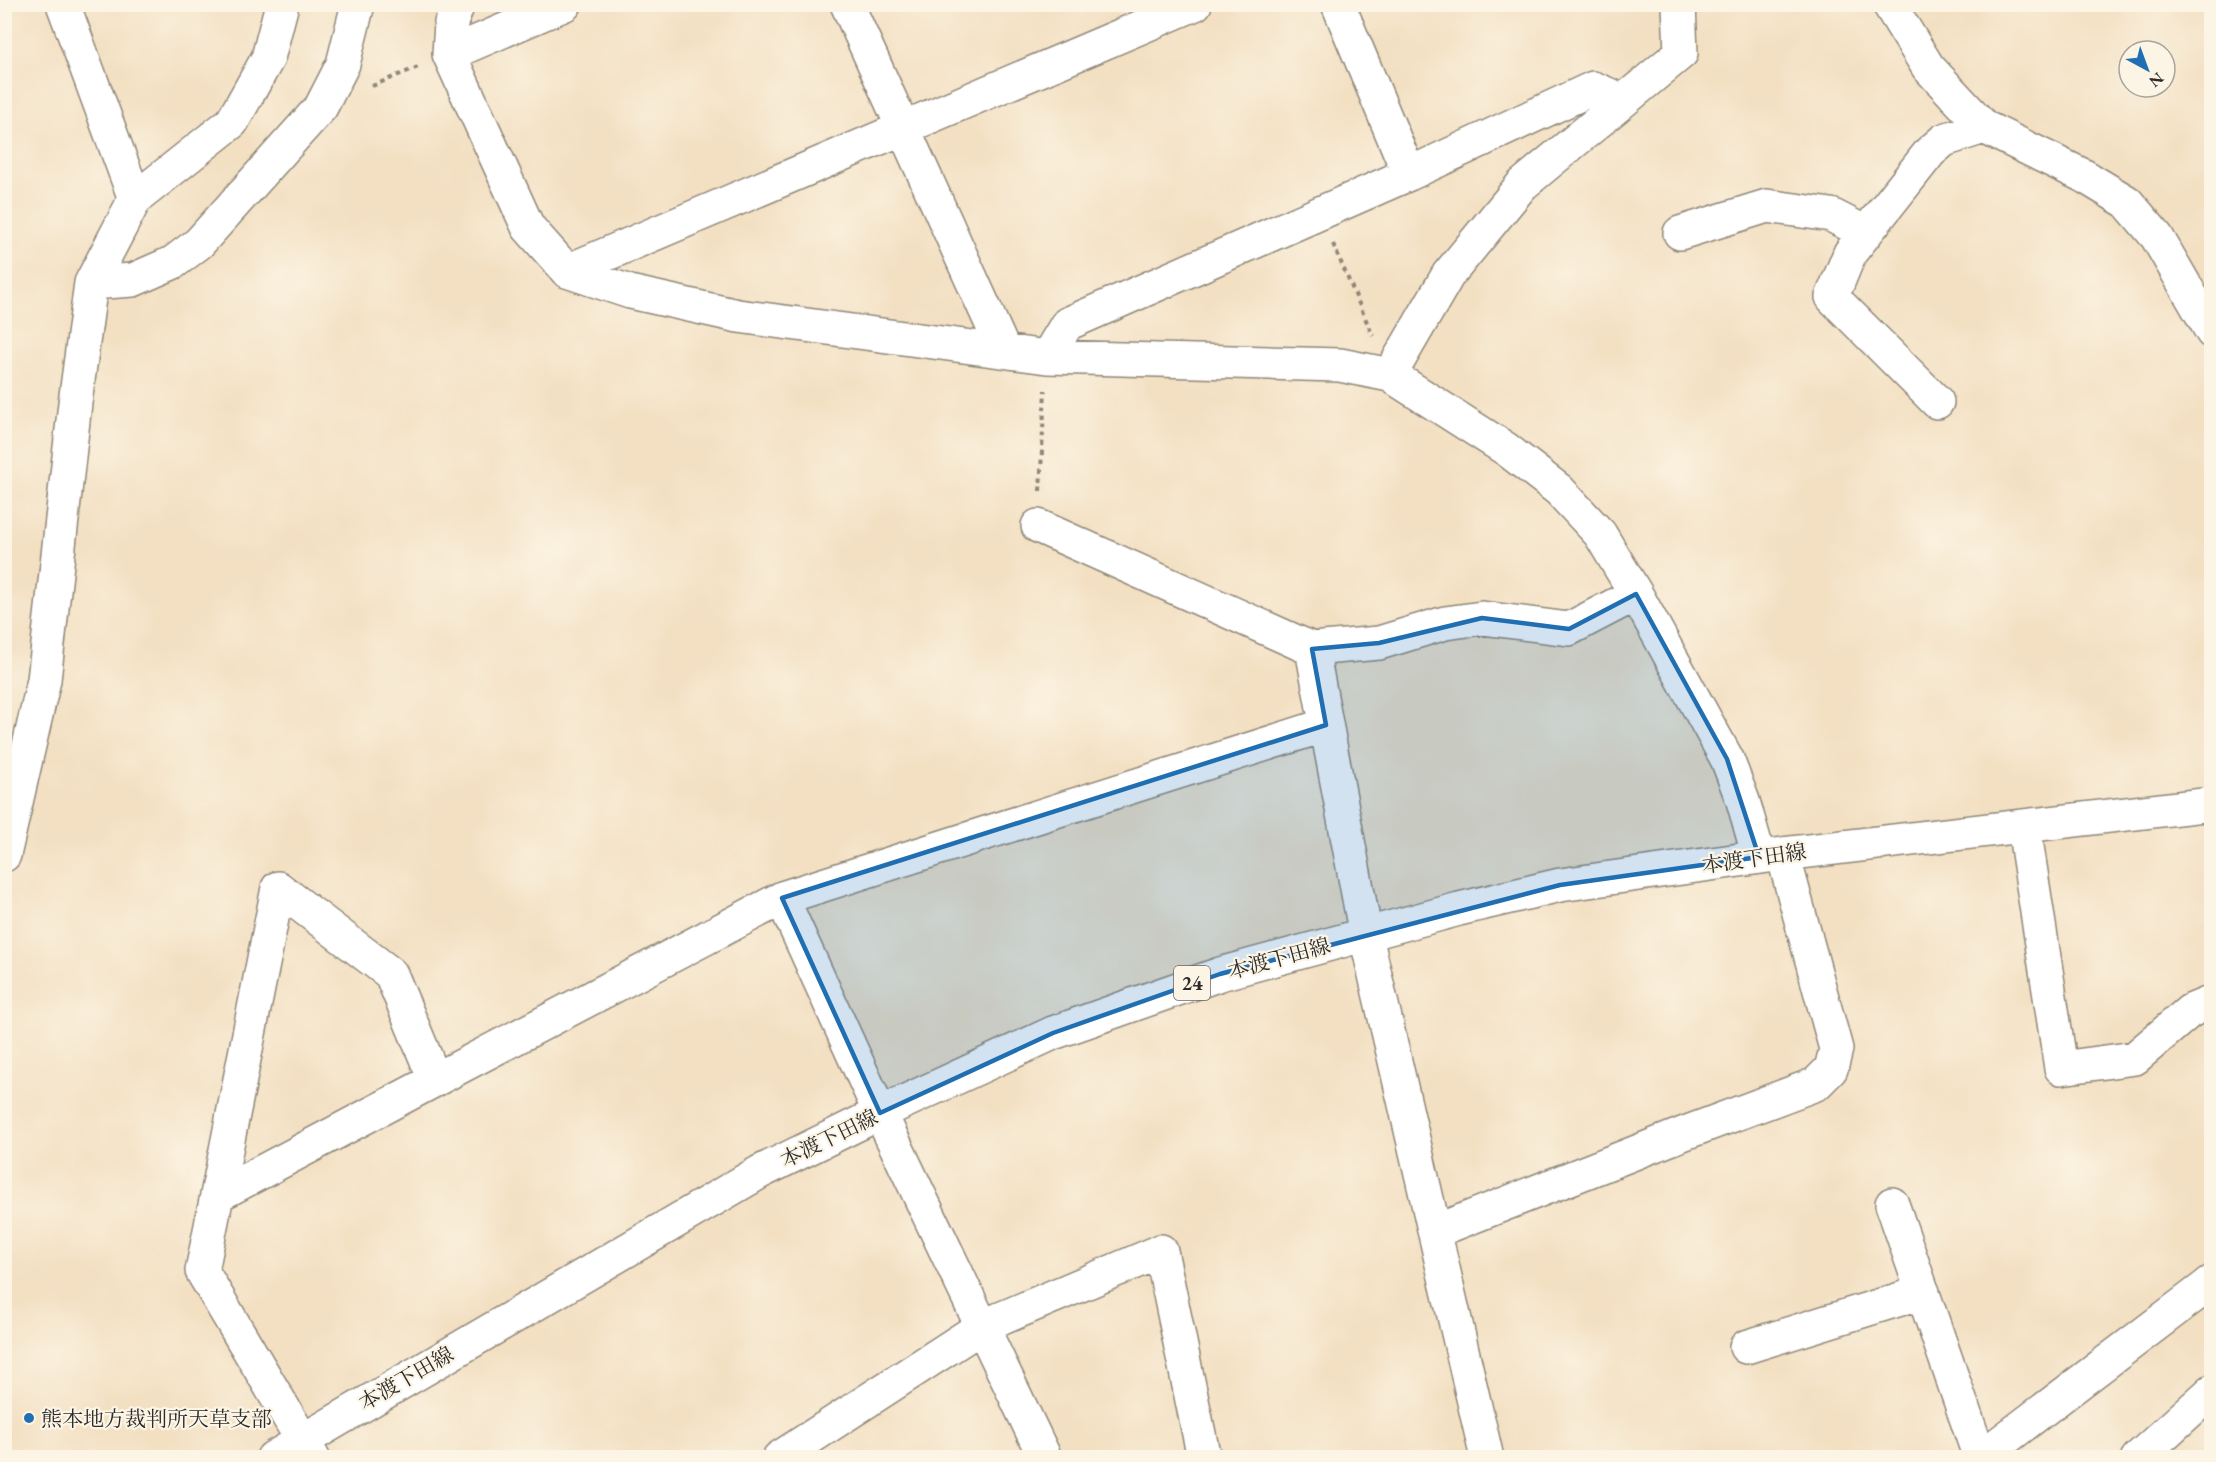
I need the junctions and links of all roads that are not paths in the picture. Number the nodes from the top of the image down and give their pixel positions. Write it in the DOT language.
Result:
graph roads {
  1 [pos="63,4"];
  2 [pos="282,4"];
  3 [pos="358,4"];
  4 [pos="458,4"];
  5 [pos="565,4"];
  6 [pos="847,4"];
  7 [pos="1195,4"];
  8 [pos="1338,4"];
  9 [pos="1679,4"];
  10 [pos="1889,4"];
  11 [pos="449,54"];
  12 [pos="1623,101"];
  13 [pos="1984,127"];
  14 [pos="903,128"];
  15 [pos="1409,174"];
  16 [pos="135,199"];
  17 [pos="1680,233"];
  18 [pos="1866,233"];
  19 [pos="567,271"];
  20 [pos="91,283"];
  21 [pos="2211,332"];
  22 [pos="1004,351"];
  23 [pos="1047,357"];
  24 [pos="1390,375"];
  25 [pos="1937,402"];
  26 [pos="1038,526"];
  27 [pos="1636,594"];
  28 [pos="1312,649"];
  29 [pos="1326,725"];
  30 [pos="2211,804"];
  31 [pos="2024,827"];
  32 [pos="4,855"];
  33 [pos="1771,855"];
  34 [pos="782,898"];
  35 [pos="1366,936"];
  36 [pos="2211,1002"];
  37 [pos="435,1080"];
  38 [pos="880,1113"];
  39 [pos="218,1195"];
  40 [pos="1892,1204"];
  41 [pos="1436,1231"];
  42 [pos="2211,1282"];
  43 [pos="1923,1292"];
  44 [pos="981,1327"];
  45 [pos="1746,1347"];
  46 [pos="2211,1391"];
  47 [pos="308,1448"];
  48 [pos="273,1458"];
  49 [pos="779,1458"];
  50 [pos="1045,1458"];
  51 [pos="1204,1458"];
  52 [pos="1487,1458"];
  53 [pos="1980,1458"];
  54 [pos="2138,1458"];
  1 -- 16 [label="street"];
  2 -- 16 [label="street"];
  3 -- 20 [label="street"];
  4 -- 11 [label="street"];
  5 -- 11 [label="street"];
  6 -- 14 [label="street"];
  7 -- 14 [label="street"];
  8 -- 15 [label="street"];
  9 -- 12 [label="street"];
  10 -- 13 [label="street"];
  11 -- 19 [label="street"];
  12 -- 15 [label="street"];
  12 -- 24 [label="street"];
  13 -- 18 [label="street"];
  13 -- 21 [label="street"];
  14 -- 19 [label="street"];
  14 -- 22 [label="street"];
  15 -- 23 [label="street"];
  16 -- 20 [label="street"];
  17 -- 18 [label="street"];
  18 -- 25 [label="street"];
  19 -- 22 [label="street"];
  20 -- 32 [label="street"];
  22 -- 23 [label="street"];
  23 -- 24 [label="street"];
  24 -- 27 [label="street"];
  26 -- 28 [label="street"];
  27 -- 28 [label="street"];
  27 -- 33 [label="street"];
  28 -- 29 [label="street"];
  29 -- 34 [label="street"];
  29 -- 35 [label="street"];
  30 -- 31 [label="street, 本渡下田線 / 24"];
  31 -- 33 [label="street, 本渡下田線 / 24"];
  31 -- 36 [label="street"];
  33 -- 35 [label="street, 本渡下田線 / 24"];
  33 -- 41 [label="street"];
  34 -- 37 [label="street"];
  34 -- 38 [label="street"];
  35 -- 38 [label="street, 本渡下田線 / 24"];
  35 -- 41 [label="street"];
  37 -- 39 [label="street"];
  37 -- 39 [label="street"];
  38 -- 44 [label="street"];
  38 -- 47 [label="street, 本渡下田線 / 24"];
  39 -- 47 [label="street"];
  40 -- 43 [label="street"];
  41 -- 52 [label="street"];
  42 -- 53 [label="street"];
  43 -- 45 [label="street"];
  43 -- 53 [label="street"];
  44 -- 49 [label="street"];
  44 -- 50 [label="street"];
  44 -- 51 [label="street"];
  46 -- 54 [label="street"];
  47 -- 48 [label="street, 本渡下田線 / 24"];
}
